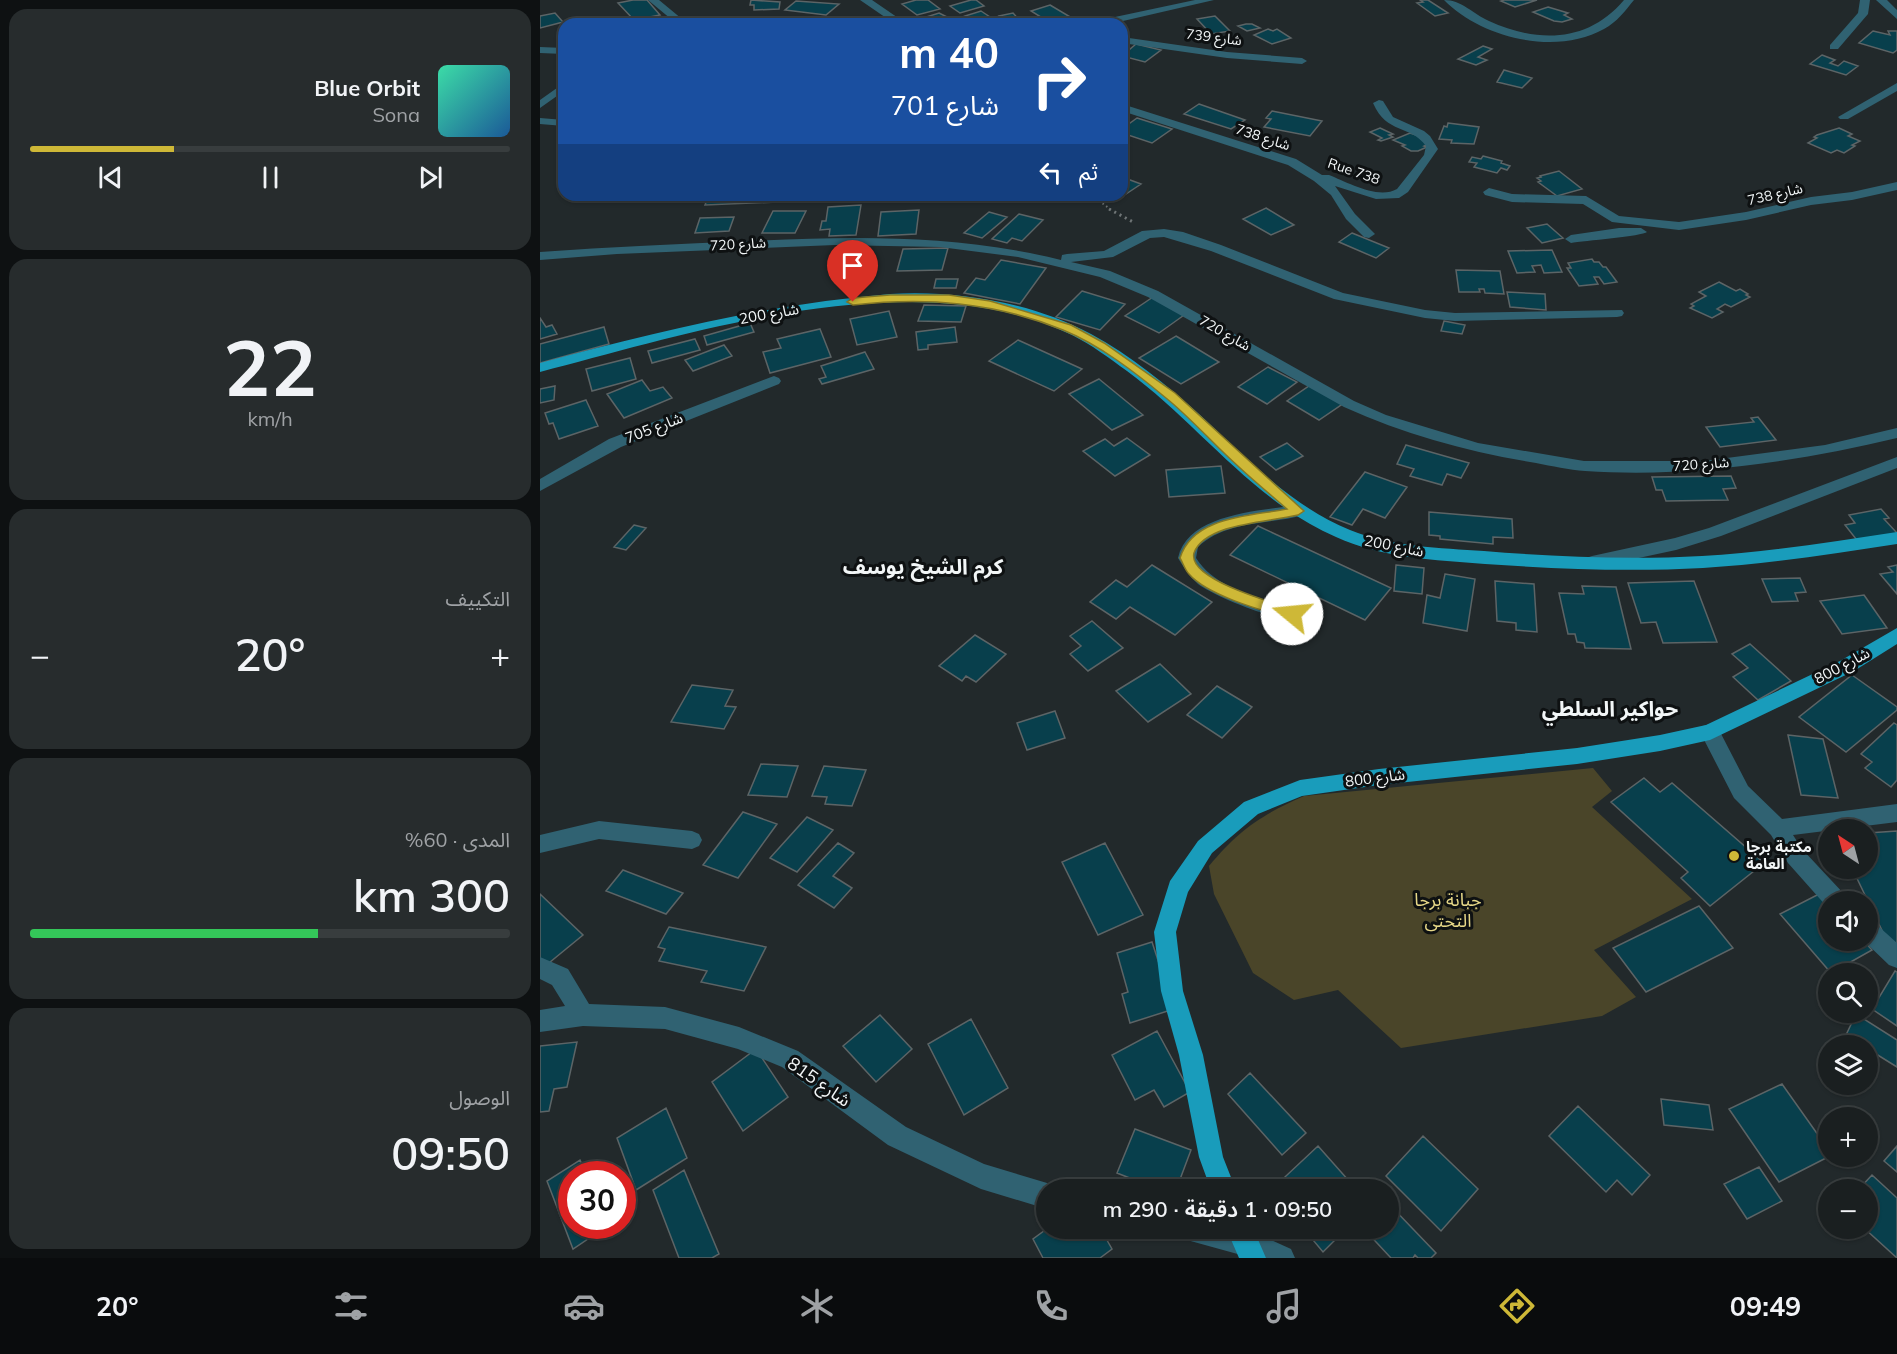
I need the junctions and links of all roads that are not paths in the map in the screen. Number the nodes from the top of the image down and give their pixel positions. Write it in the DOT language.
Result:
graph roads {
  1 [pos="669,0"];
  2 [pos="868,0"];
  3 [pos="1209,0"];
  4 [pos="1449,0"];
  5 [pos="1629,0"];
  6 [pos="1865,0"];
  7 [pos="1881,0"];
  8 [pos="654,1"];
  9 [pos="1897,16"];
  10 [pos="675,18"];
  11 [pos="894,18"];
  12 [pos="1124,18"];
  13 [pos="1128,41"];
  14 [pos="1834,47"];
  15 [pos="540,50"];
  16 [pos="558,51"];
  17 [pos="1302,61"];
  18 [pos="1897,86"];
  19 [pos="558,91"];
  20 [pos="1379,103"];
  21 [pos="540,105"];
  22 [pos="1128,108"];
  23 [pos="1844,117"];
  24 [pos="540,120"];
  25 [pos="558,122"];
  26 [pos="1310,171"];
  27 [pos="1897,186"];
  28 [pos="1489,192"];
  29 [pos="1679,226"];
  30 [pos="1369,234"];
  31 [pos="1571,239"];
  32 [pos="1018,253"];
  33 [pos="540,256"];
  34 [pos="1617,313"];
  35 [pos="540,368"];
  36 [pos="774,381"];
  37 [pos="1897,433"];
  38 [pos="1897,462"];
  39 [pos="540,486"];
  40 [pos="1298,511"];
  41 [pos="1897,538"];
  42 [pos="1585,564"];
  43 [pos="1292,614"];
  44 [pos="1897,635"];
  45 [pos="1710,732"];
  46 [pos="1897,813"];
  47 [pos="1778,830"];
  48 [pos="692,840"];
  49 [pos="540,844"];
  50 [pos="1827,891"];
  51 [pos="1878,940"];
  52 [pos="1897,958"];
  53 [pos="540,968"];
  54 [pos="583,1015"];
  55 [pos="540,1021"];
  56 [pos="1220,1179"];
  57 [pos="1036,1193"];
  58 [pos="1229,1239"];
  59 [pos="1245,1243"];
  60 [pos="1282,1258"];
  1 -- 8 [label="street"];
  2 -- 11 [label="street"];
  3 -- 12 [label="street"];
  4 -- 5 [label="street"];
  6 -- 14 [label="street"];
  7 -- 9 [label="street"];
  8 -- 10 [label="street"];
  13 -- 17 [label="street, شارع 739"];
  15 -- 16 [label="street"];
  18 -- 23 [label="street"];
  19 -- 21 [label="street"];
  20 -- 26 [label="street, Rue 738"];
  22 -- 26 [label="street, شارع 738"];
  24 -- 25 [label="street"];
  26 -- 30 [label="street, شارع 738"];
  27 -- 29 [label="street, شارع 738"];
  28 -- 29 [label="street, شارع 738"];
  29 -- 31 [label="street"];
  32 -- 33 [label="street, شارع 720"];
  32 -- 34 [label="street"];
  32 -- 37 [label="street, شارع 720"];
  35 -- 40 [label="main road, شارع 200"];
  36 -- 39 [label="street, شارع 705"];
  38 -- 42 [label="street"];
  40 -- 42 [label="main road, شارع 200"];
  40 -- 43 [label="street"];
  41 -- 42 [label="main road, شارع 200"];
  44 -- 45 [label="main road, شارع 800"];
  45 -- 47 [label="street"];
  45 -- 56 [label="main road, شارع 800"];
  46 -- 47 [label="street"];
  47 -- 50 [label="street"];
  48 -- 49 [label="street"];
  51 -- 52 [label="street"];
  53 -- 54 [label="street"];
  54 -- 55 [label="street, شارع 815"];
  54 -- 57 [label="street, شارع 815"];
  58 -- 59 [label="street"];
  59 -- 60 [label="street"];
}
